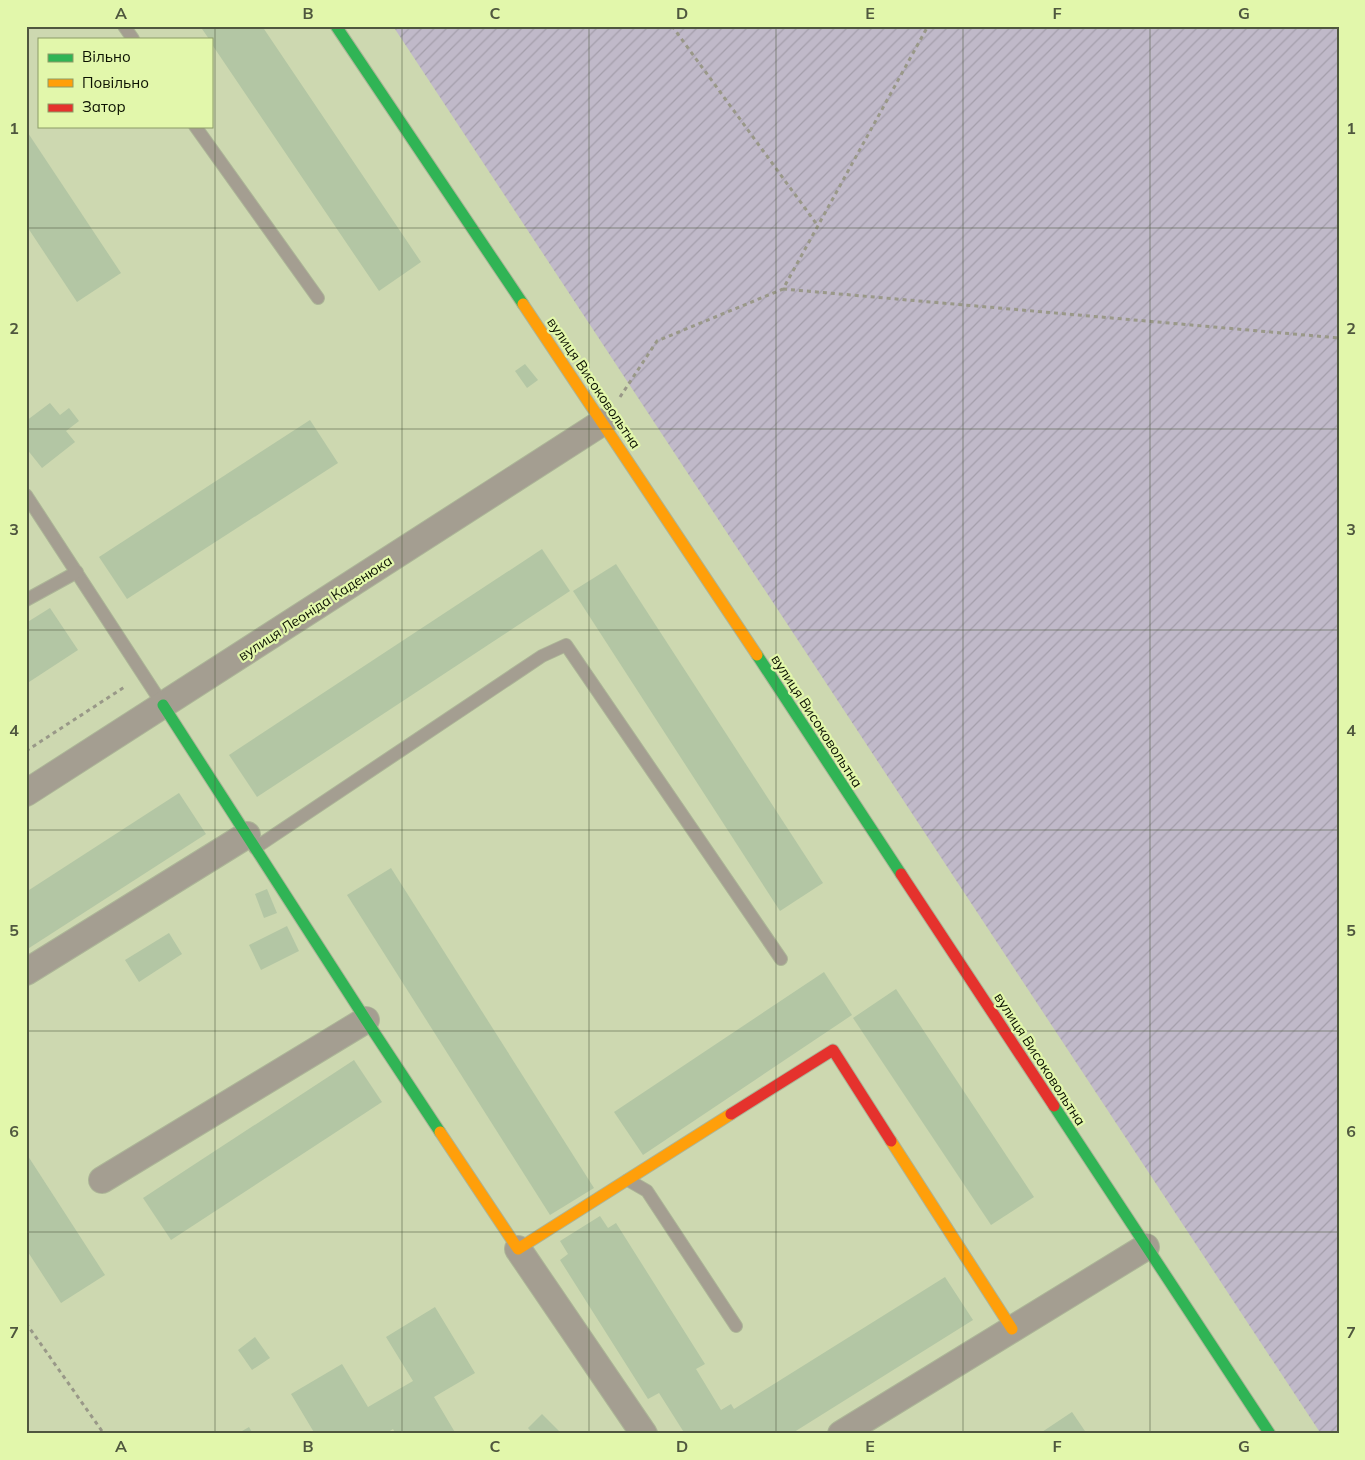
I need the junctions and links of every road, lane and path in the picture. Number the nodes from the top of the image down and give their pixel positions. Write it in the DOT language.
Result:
graph roads {
  1 [pos="124,26"];
  2 [pos="336,26"];
  3 [pos="672,26"];
  4 [pos="928,26"];
  5 [pos="132,38"];
  6 [pos="197,128"];
  7 [pos="818,226"];
  8 [pos="783,289"];
  9 [pos="318,298"];
  10 [pos="1339,338"];
  11 [pos="603,422"];
  12 [pos="26,494"];
  13 [pos="76,572"];
  14 [pos="26,600"];
  15 [pos="143,674"];
  16 [pos="163,706"];
  17 [pos="26,752"];
  18 [pos="26,794"];
  19 [pos="251,841"];
  20 [pos="781,959"];
  21 [pos="26,972"];
  22 [pos="366,1020"];
  23 [pos="102,1180"];
  24 [pos="628,1180"];
  25 [pos="1146,1247"];
  26 [pos="518,1249"];
  27 [pos="26,1323"];
  28 [pos="736,1326"];
  29 [pos="1012,1329"];
  30 [pos="104,1434"];
  31 [pos="644,1434"];
  32 [pos="841,1434"];
  33 [pos="1270,1434"];
  1 -- 5 [label="lane"];
  2 -- 11 [label="street, вулиця Високовольтна"];
  3 -- 7 [label="path"];
  4 -- 7 [label="path"];
  6 -- 9 [label="lane"];
  7 -- 8 [label="path"];
  8 -- 10 [label="path"];
  8 -- 11 [label="path"];
  11 -- 16 [label="street, вулиця Леоніда Каденюка"];
  11 -- 25 [label="street, вулиця Високовольтна"];
  12 -- 13 [label="lane"];
  13 -- 14 [label="lane"];
  13 -- 15 [label="lane"];
  15 -- 16 [label="lane"];
  15 -- 17 [label="path"];
  16 -- 18 [label="street, вулиця Леоніда Каденюка"];
  16 -- 19 [label="street"];
  19 -- 20 [label="lane"];
  19 -- 21 [label="street"];
  19 -- 22 [label="street"];
  22 -- 23 [label="street"];
  22 -- 26 [label="street"];
  24 -- 26 [label="street"];
  24 -- 28 [label="lane"];
  24 -- 29 [label="street"];
  25 -- 29 [label="street"];
  25 -- 33 [label="street, вулиця Високовольтна"];
  26 -- 31 [label="street"];
  27 -- 30 [label="path"];
  29 -- 32 [label="street"];
}
